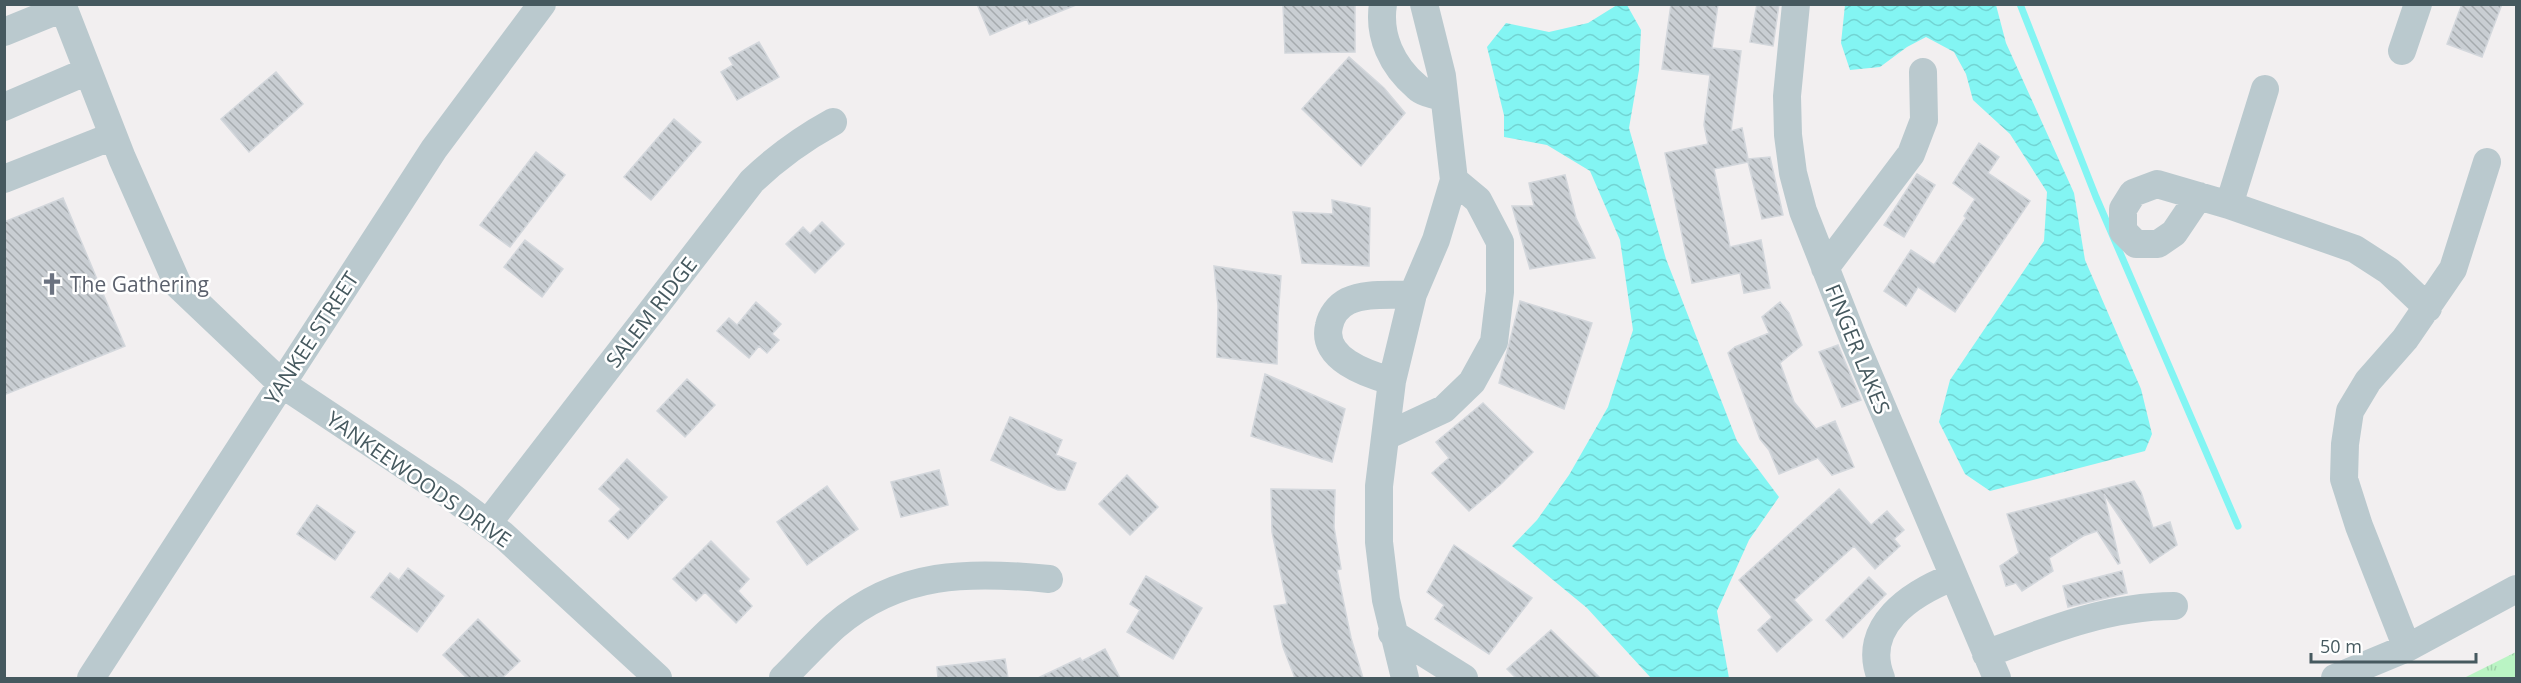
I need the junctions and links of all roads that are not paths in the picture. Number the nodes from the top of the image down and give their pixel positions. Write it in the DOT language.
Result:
graph roads {
  1 [pos="542,4"];
  2 [pos="1383,4"];
  3 [pos="1424,4"];
  4 [pos="1796,4"];
  5 [pos="2418,4"];
  6 [pos="63,6"];
  7 [pos="4,32"];
  8 [pos="2403,51"];
  9 [pos="88,71"];
  10 [pos="1923,72"];
  11 [pos="2265,89"];
  12 [pos="1443,97"];
  13 [pos="4,107"];
  14 [pos="833,122"];
  15 [pos="113,136"];
  16 [pos="2487,162"];
  17 [pos="4,179"];
  18 [pos="1454,180"];
  19 [pos="2199,196"];
  20 [pos="2229,205"];
  21 [pos="1825,268"];
  22 [pos="1413,294"];
  23 [pos="2428,308"];
  24 [pos="1392,381"];
  25 [pos="282,384"];
  26 [pos="1386,436"];
  27 [pos="488,523"];
  28 [pos="1953,577"];
  29 [pos="1049,579"];
  30 [pos="2517,589"];
  31 [pos="2174,606"];
  32 [pos="1392,633"];
  33 [pos="2407,648"];
  34 [pos="1992,666"];
  35 [pos="90,678"];
  36 [pos="658,678"];
  37 [pos="783,678"];
  38 [pos="1405,678"];
  39 [pos="1464,678"];
  40 [pos="1881,678"];
  41 [pos="2334,678"];
  1 -- 25 [label="street, YANKEE STREET"];
  2 -- 12 [label="street"];
  3 -- 12 [label="street"];
  4 -- 21 [label="street, FINGER LAKES"];
  5 -- 8 [label="street"];
  6 -- 7 [label="street"];
  6 -- 9 [label="street, YANKEEWOODS DRIVE"];
  9 -- 13 [label="street"];
  9 -- 15 [label="street, YANKEEWOODS DRIVE"];
  10 -- 21 [label="street"];
  11 -- 20 [label="street"];
  12 -- 18 [label="street"];
  14 -- 27 [label="street, SALEM RIDGE"];
  15 -- 17 [label="street"];
  15 -- 25 [label="street, YANKEEWOODS DRIVE"];
  16 -- 23 [label="street"];
  18 -- 22 [label="street"];
  18 -- 26 [label="street"];
  19 -- 20 [label="street"];
  20 -- 23 [label="street"];
  21 -- 28 [label="street, FINGER LAKES"];
  22 -- 24 [label="street"];
  22 -- 24 [label="street"];
  23 -- 33 [label="street"];
  24 -- 26 [label="street"];
  25 -- 27 [label="street, YANKEEWOODS DRIVE"];
  25 -- 35 [label="street, YANKEE STREET"];
  26 -- 32 [label="street"];
  27 -- 36 [label="street, YANKEEWOODS DRIVE"];
  28 -- 34 [label="street, FINGER LAKES"];
  28 -- 40 [label="street"];
  29 -- 37 [label="street"];
  30 -- 33 [label="street"];
  31 -- 34 [label="street"];
  32 -- 38 [label="street"];
  32 -- 39 [label="street"];
  33 -- 41 [label="street"];
}
